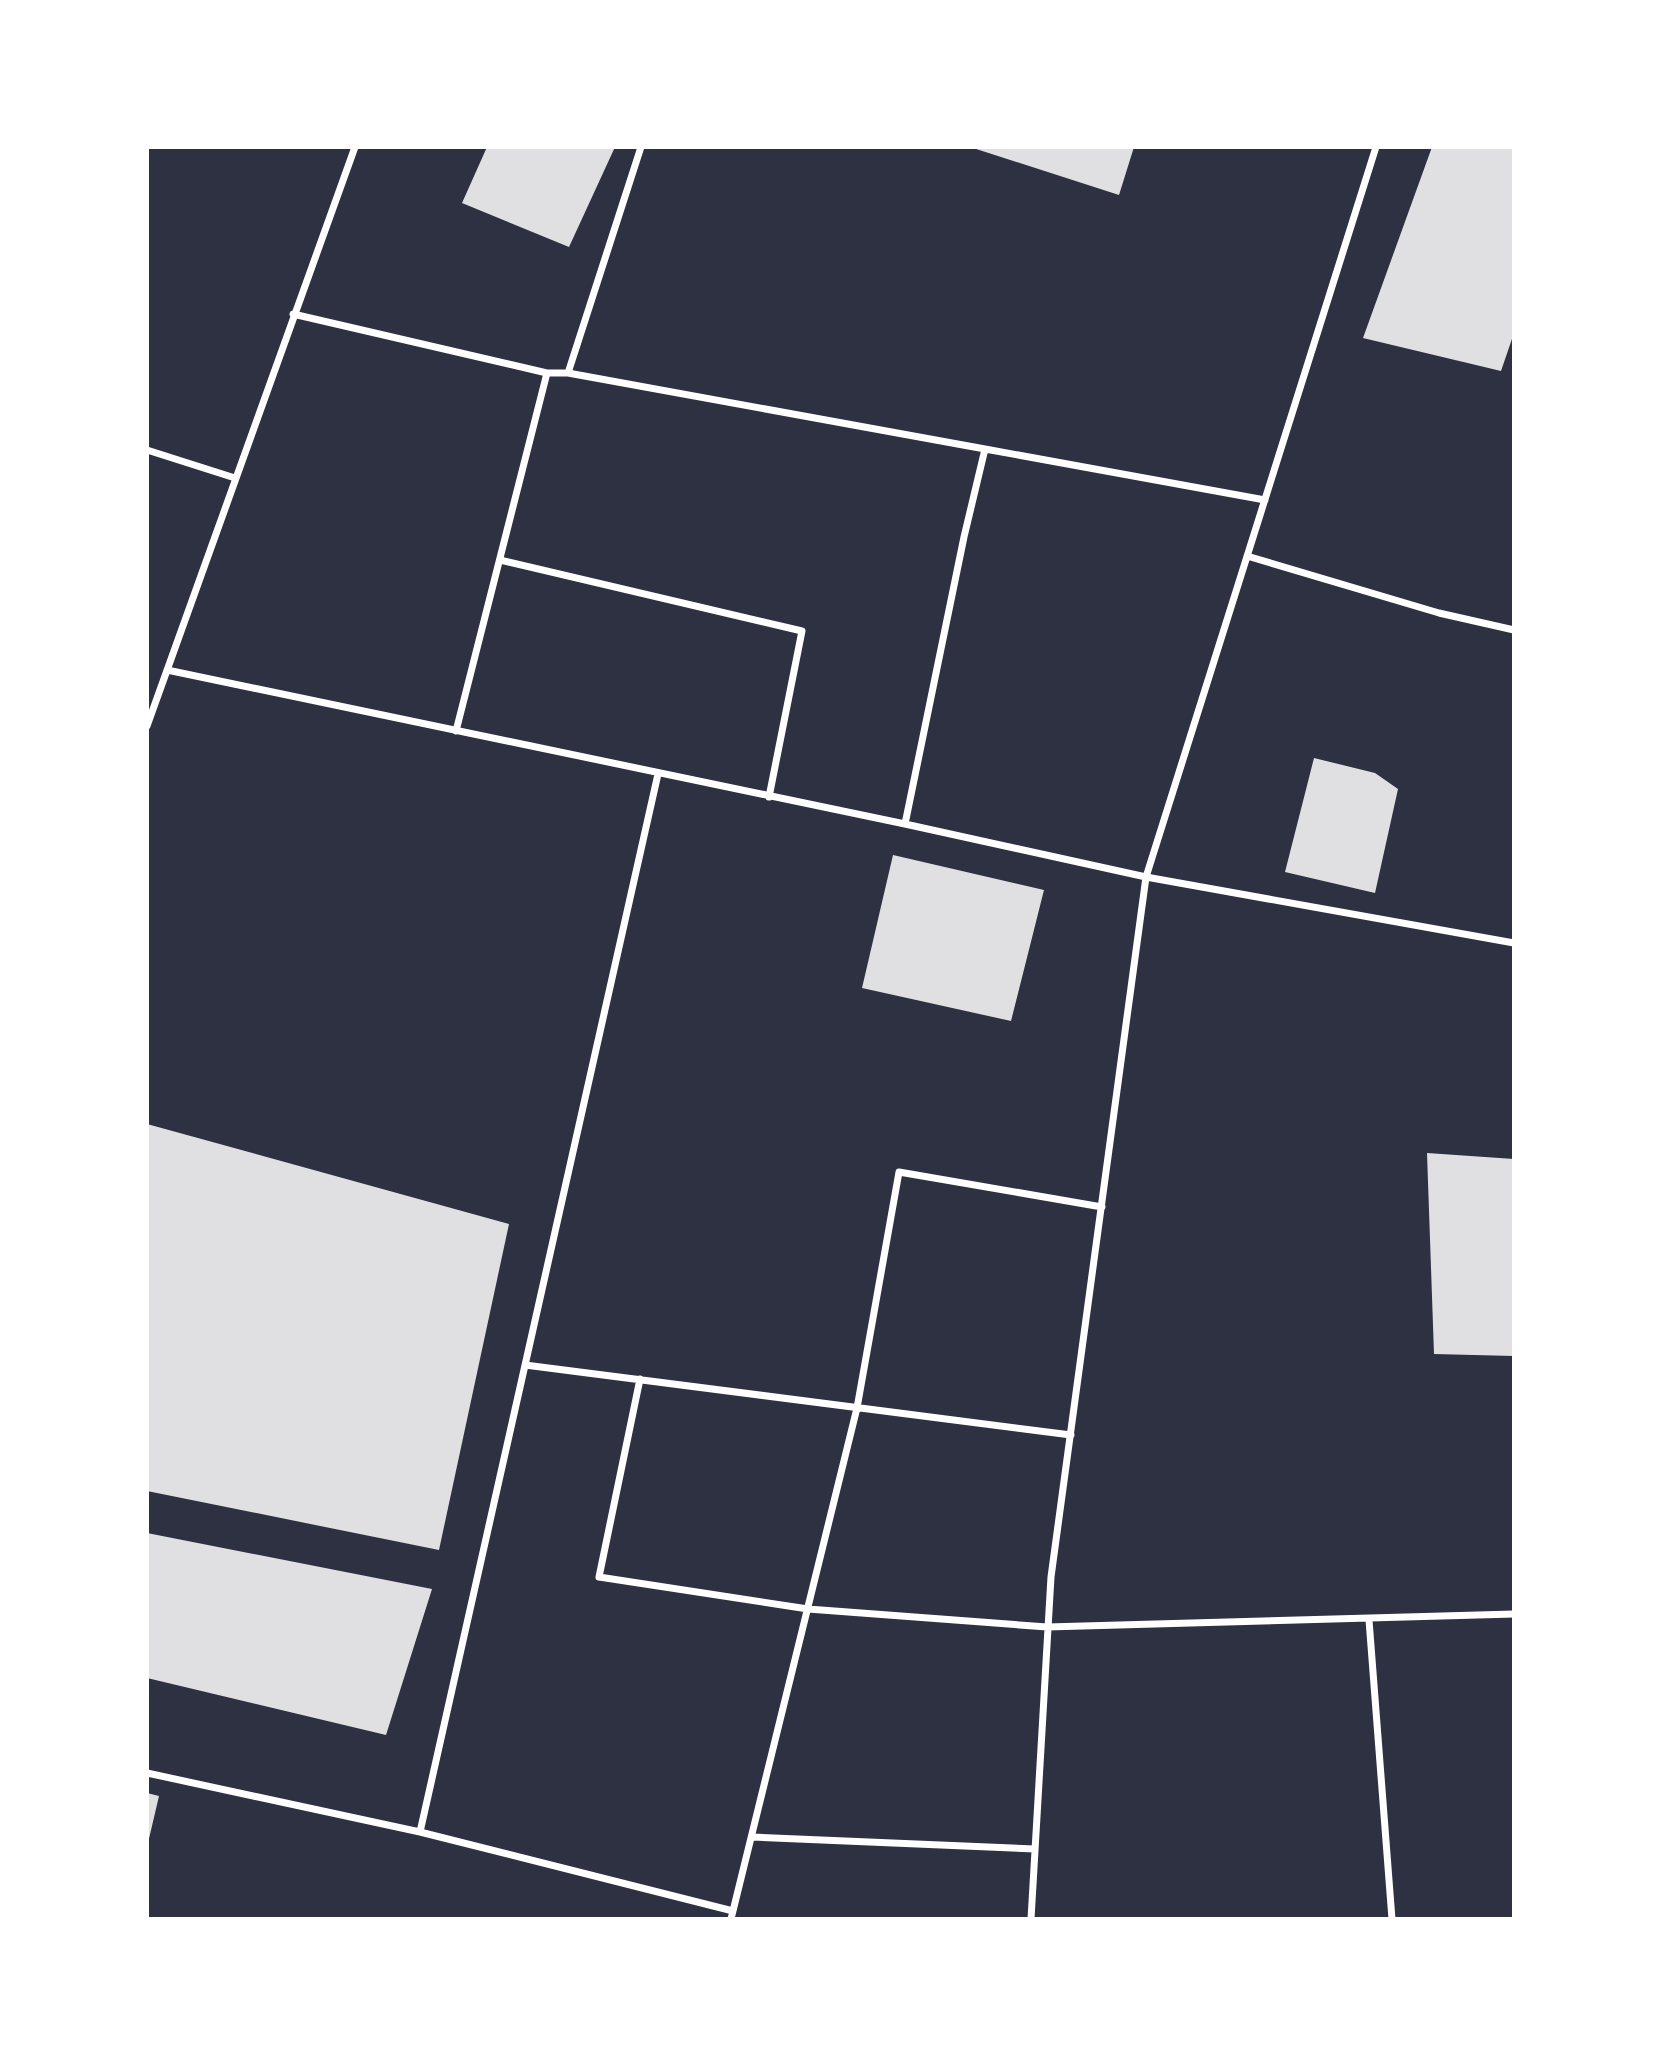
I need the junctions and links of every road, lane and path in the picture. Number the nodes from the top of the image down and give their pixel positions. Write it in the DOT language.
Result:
graph roads {
  1 [pos="355,147"];
  2 [pos="641,147"];
  3 [pos="1376,147"];
  4 [pos="293,314"];
  5 [pos="547,373"];
  6 [pos="568,373"];
  7 [pos="985,449"];
  8 [pos="147,450"];
  9 [pos="235,478"];
  10 [pos="1265,500"];
  11 [pos="1247,556"];
  12 [pos="500,560"];
  13 [pos="1514,630"];
  14 [pos="167,670"];
  15 [pos="147,726"];
  16 [pos="456,731"];
  17 [pos="659,774"];
  18 [pos="769,797"];
  19 [pos="905,824"];
  20 [pos="1146,877"];
  21 [pos="1514,943"];
  22 [pos="1102,1207"];
  23 [pos="525,1365"];
  24 [pos="640,1379"];
  25 [pos="857,1408"];
  26 [pos="1071,1435"];
  27 [pos="808,1609"];
  28 [pos="1514,1614"];
  29 [pos="1369,1620"];
  30 [pos="1047,1627"];
  31 [pos="147,1773"];
  32 [pos="420,1832"];
  33 [pos="752,1837"];
  34 [pos="1035,1849"];
  35 [pos="732,1915"];
  36 [pos="1031,1919"];
  37 [pos="1392,1919"];
  1 -- 4 [label="street"];
  2 -- 6 [label="street"];
  3 -- 10 [label="street"];
  4 -- 5 [label="street"];
  4 -- 9 [label="street"];
  5 -- 6 [label="street"];
  5 -- 12 [label="street"];
  6 -- 7 [label="street"];
  7 -- 10 [label="street"];
  7 -- 19 [label="street"];
  8 -- 9 [label="street"];
  9 -- 14 [label="street"];
  10 -- 11 [label="street"];
  11 -- 13 [label="street"];
  11 -- 20 [label="street"];
  12 -- 16 [label="street"];
  12 -- 18 [label="street"];
  14 -- 15 [label="street"];
  14 -- 16 [label="street"];
  16 -- 17 [label="street"];
  17 -- 18 [label="street"];
  17 -- 23 [label="street"];
  18 -- 19 [label="street"];
  19 -- 20 [label="street"];
  20 -- 21 [label="street"];
  20 -- 22 [label="street"];
  22 -- 25 [label="street"];
  22 -- 26 [label="street"];
  23 -- 24 [label="street"];
  23 -- 32 [label="street"];
  24 -- 25 [label="street"];
  24 -- 27 [label="street"];
  25 -- 26 [label="street"];
  25 -- 27 [label="street"];
  26 -- 30 [label="street"];
  27 -- 30 [label="street"];
  27 -- 33 [label="street"];
  28 -- 29 [label="street"];
  29 -- 30 [label="street"];
  29 -- 37 [label="street"];
  30 -- 34 [label="street"];
  31 -- 32 [label="street"];
  32 -- 35 [label="street"];
  33 -- 34 [label="street"];
  33 -- 35 [label="street"];
  34 -- 36 [label="street"];
}
